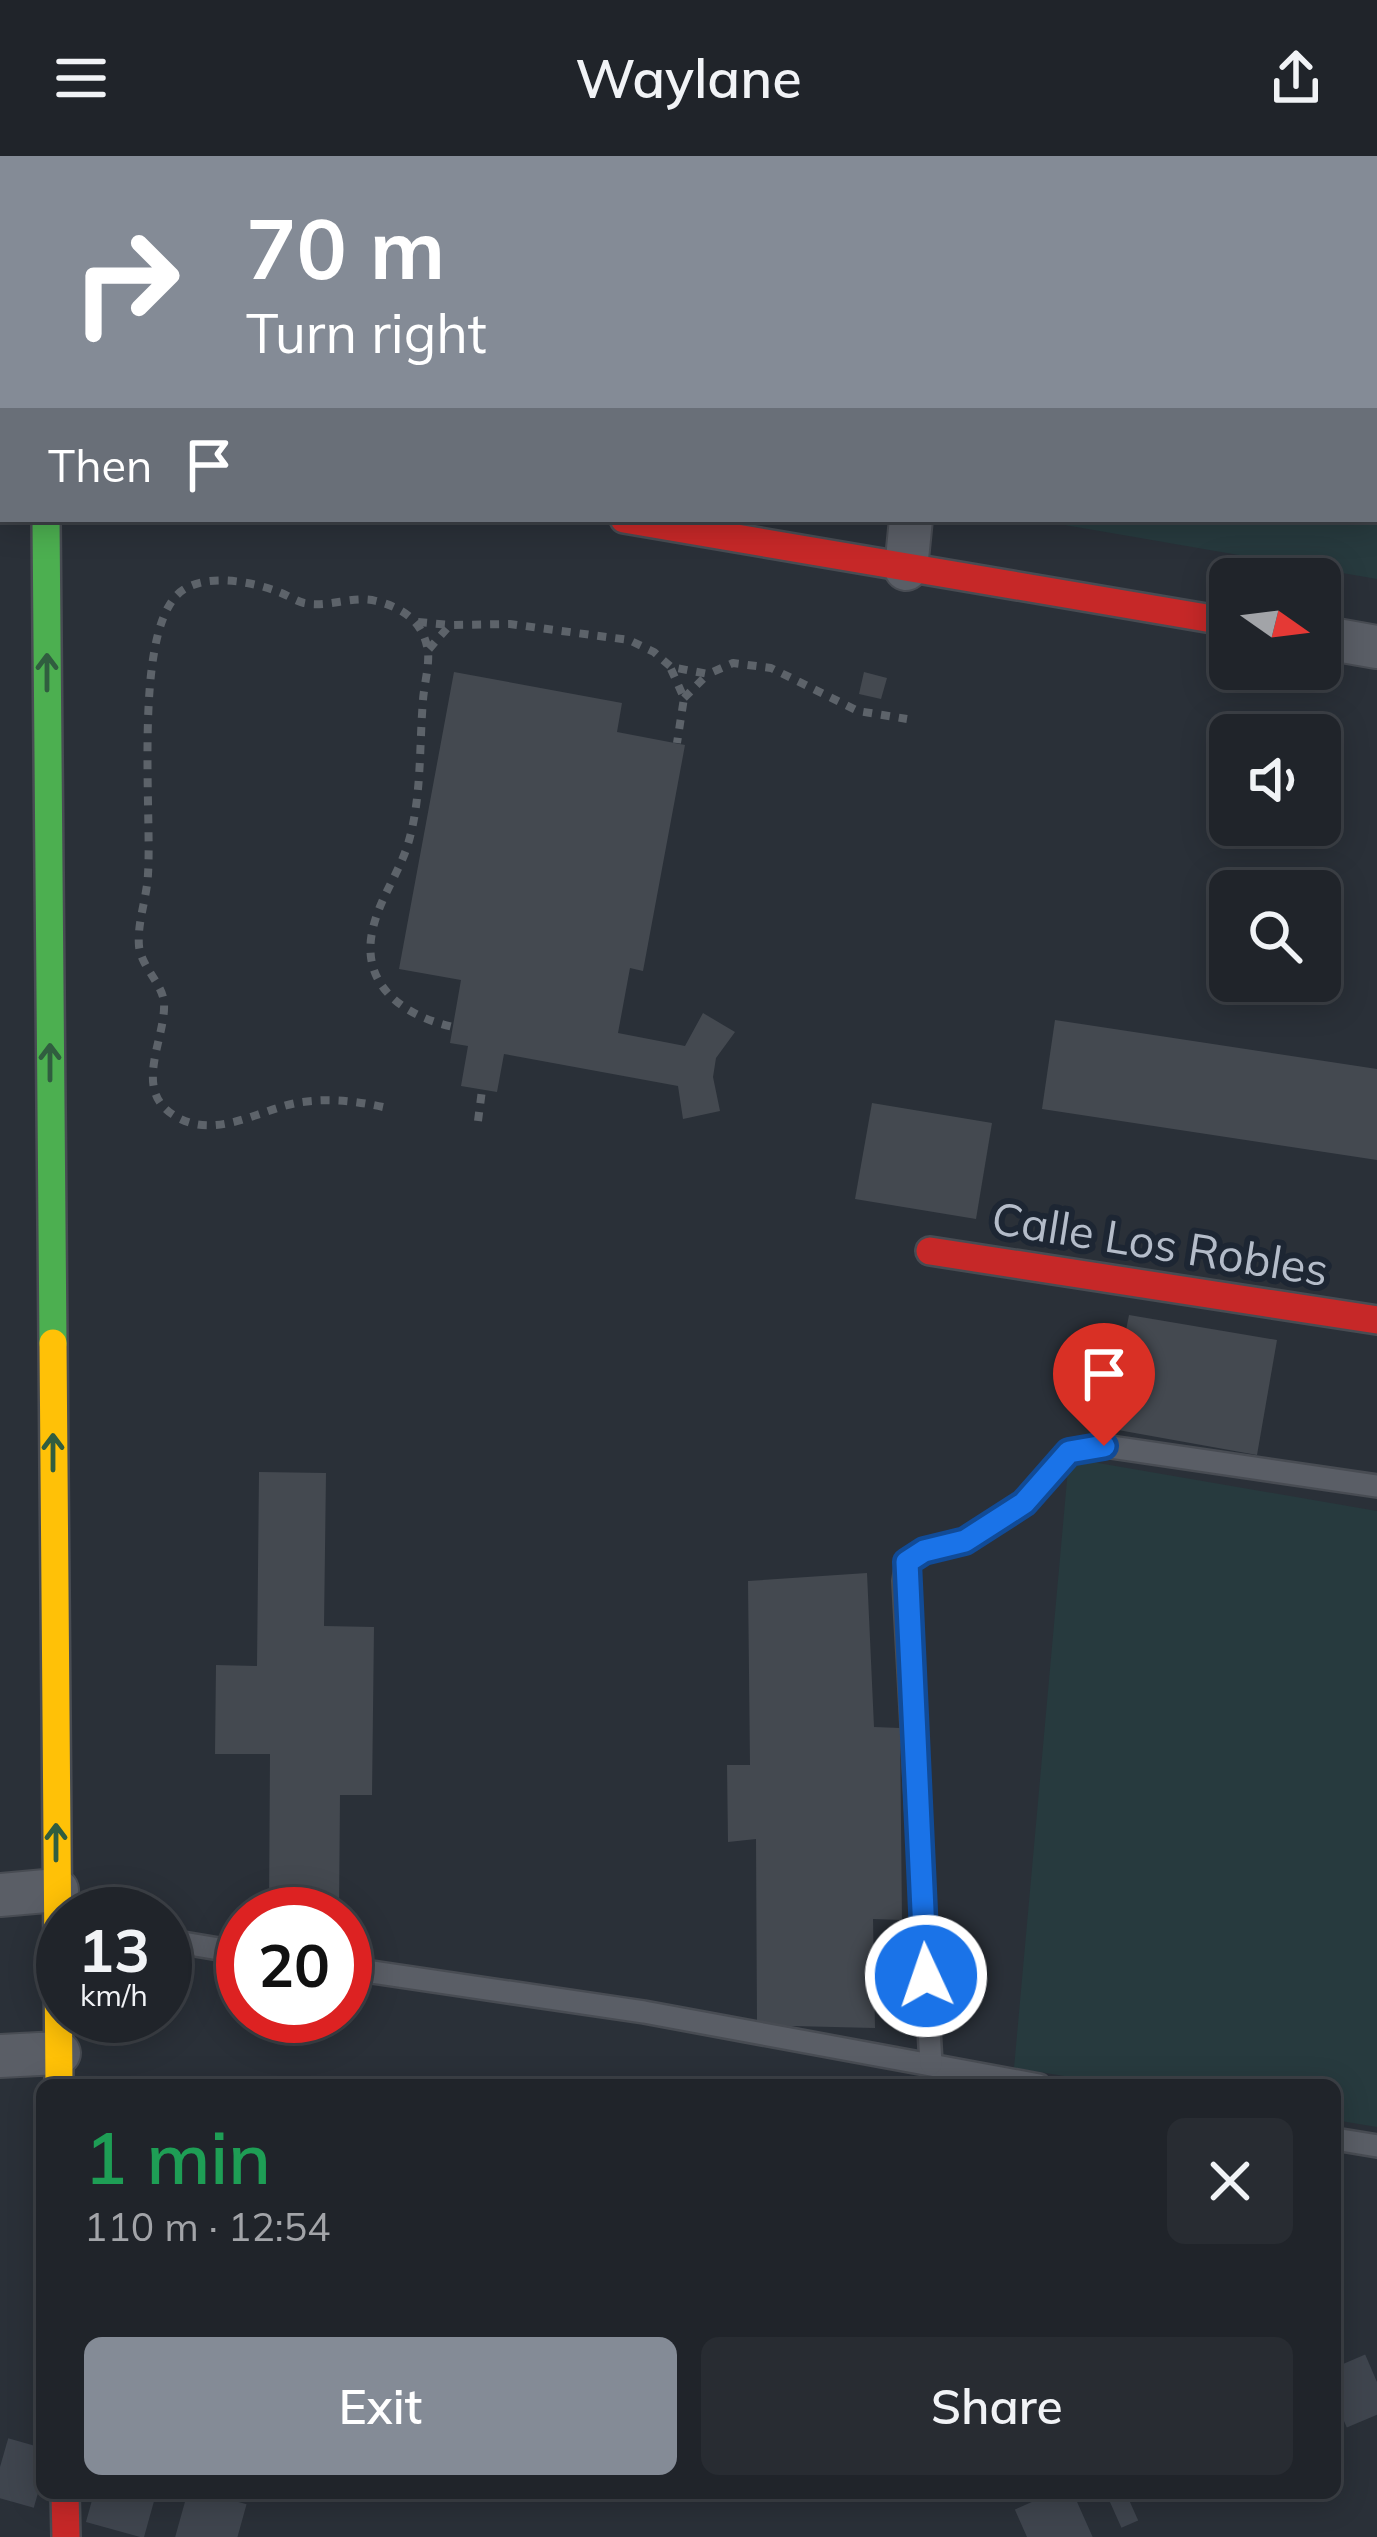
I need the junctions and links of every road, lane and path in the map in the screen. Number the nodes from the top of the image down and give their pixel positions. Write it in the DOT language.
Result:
graph roads {
  1 [pos="46,522"];
  2 [pos="641,522"];
  3 [pos="911,522"];
  4 [pos="905,569"];
  5 [pos="1209,619"];
  6 [pos="418,622"];
  7 [pos="450,626"];
  8 [pos="1341,641"];
  9 [pos="1377,647"];
  10 [pos="429,649"];
  11 [pos="671,668"];
  12 [pos="708,674"];
  13 [pos="685,698"];
  14 [pos="907,719"];
  15 [pos="677,743"];
  16 [pos="453,1027"];
  17 [pos="482,1090"];
  18 [pos="383,1107"];
  19 [pos="478,1121"];
  20 [pos="930,1251"];
  21 [pos="1377,1320"];
  22 [pos="1377,1486"];
  23 [pos="59,1887"];
  24 [pos="0,1895"];
  25 [pos="36,1904"];
  26 [pos="372,1972"];
  27 [pos="0,2056"];
  28 [pos="931,2064"];
  29 [pos="59,2069"];
  30 [pos="1008,2079"];
  31 [pos="1341,2140"];
  32 [pos="1377,2146"];
  33 [pos="65,2499"];
  34 [pos="66,2537"];
  23 -- 1 [label="main road, one-way"];
  2 -- 4 [label="main road"];
  3 -- 4 [label="street"];
  4 -- 5 [label="main road"];
  6 -- 7 [label="path"];
  6 -- 10 [label="path"];
  6 -- 18 [label="path"];
  7 -- 10 [label="path"];
  7 -- 11 [label="path"];
  8 -- 9 [label="street"];
  10 -- 16 [label="path"];
  11 -- 12 [label="path"];
  11 -- 13 [label="path"];
  12 -- 13 [label="path"];
  12 -- 14 [label="path"];
  13 -- 15 [label="path"];
  17 -- 19 [label="path"];
  20 -- 21 [label="main road, Calle Los Robles"];
  22 -- 28 [label="lane"];
  24 -- 25 [label="street"];
  26 -- 28 [label="lane"];
  27 -- 29 [label="street"];
  28 -- 30 [label="lane"];
  31 -- 32 [label="lane"];
  33 -- 34 [label="main road"];
}
